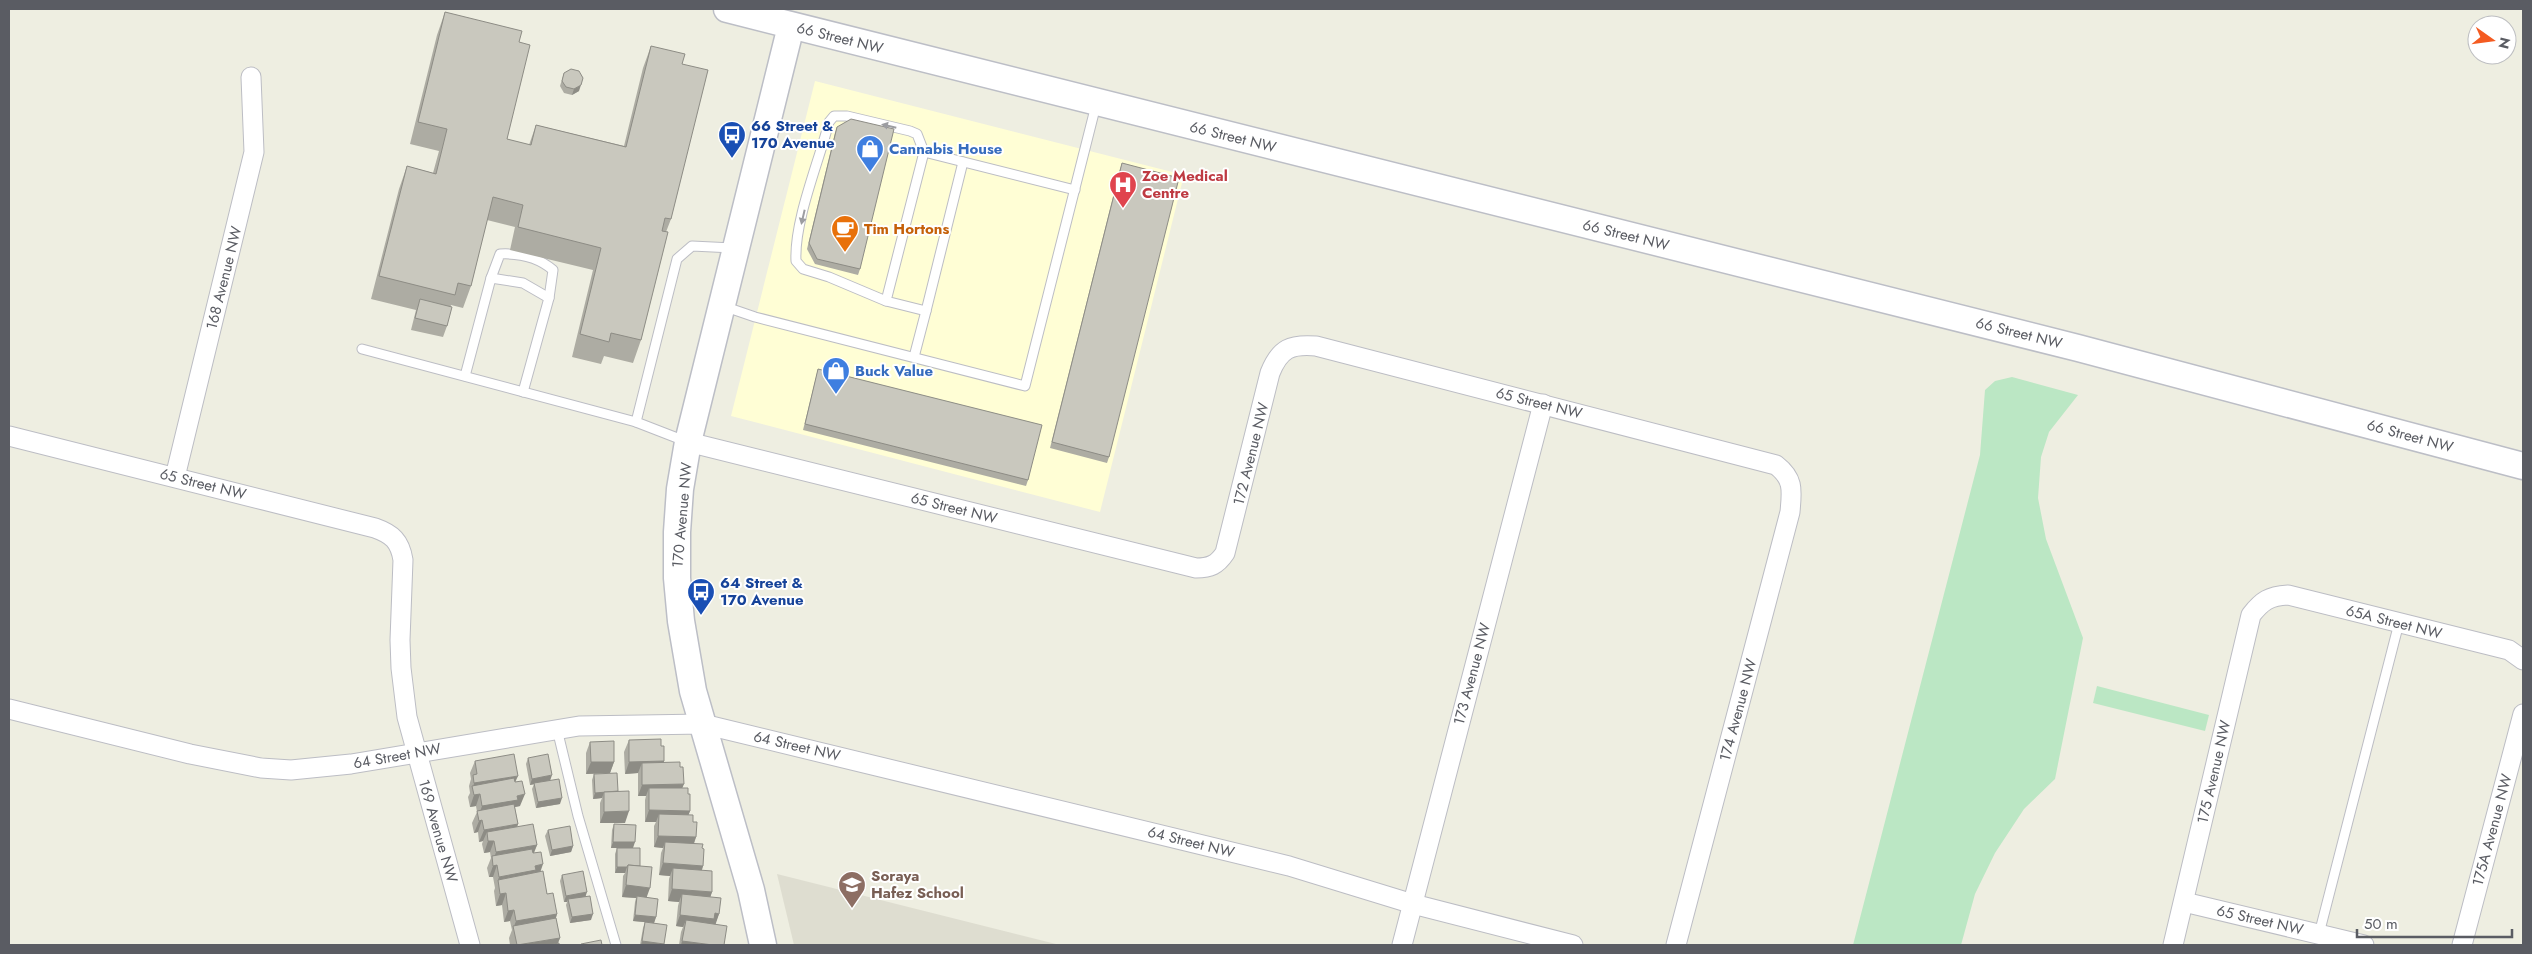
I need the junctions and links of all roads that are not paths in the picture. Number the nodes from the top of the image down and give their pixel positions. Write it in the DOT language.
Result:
graph roads {
  1 [pos="727,9"];
  2 [pos="791,26"];
  3 [pos="251,77"];
  4 [pos="1097,102"];
  5 [pos="924,152"];
  6 [pos="963,162"];
  7 [pos="1075,190"];
  8 [pos="736,248"];
  9 [pos="491,278"];
  10 [pos="549,298"];
  11 [pos="886,301"];
  12 [pos="722,305"];
  13 [pos="926,311"];
  14 [pos="362,349"];
  15 [pos="1286,349"];
  16 [pos="914,357"];
  17 [pos="465,376"];
  18 [pos="523,392"];
  19 [pos="1543,404"];
  20 [pos="636,422"];
  21 [pos="9,436"];
  22 [pos="688,442"];
  23 [pos="2523,466"];
  24 [pos="1787,474"];
  25 [pos="175,477"];
  26 [pos="396,539"];
  27 [pos="1219,562"];
  28 [pos="2262,602"];
  29 [pos="2399,623"];
  30 [pos="2523,660"];
  31 [pos="9,709"];
  32 [pos="2523,714"];
  33 [pos="703,724"];
  34 [pos="556,729"];
  35 [pos="416,752"];
  36 [pos="2184,902"];
  37 [pos="1412,904"];
  38 [pos="2319,934"];
  39 [pos="470,945"];
  40 [pos="616,945"];
  41 [pos="763,945"];
  42 [pos="1402,945"];
  43 [pos="1573,945"];
  44 [pos="1676,945"];
  45 [pos="2173,945"];
  46 [pos="2364,945"];
  47 [pos="2462,945"];
  1 -- 2 [label="main road, 66 Street NW"];
  2 -- 4 [label="main road, 66 Street NW"];
  2 -- 8 [label="main road, 170 Avenue NW"];
  3 -- 25 [label="street, 168 Avenue NW"];
  4 -- 7 [label="lane"];
  4 -- 23 [label="main road, 66 Street NW"];
  5 -- 6 [label="lane"];
  5 -- 11 [label="lane"];
  5 -- 11 [label="lane, one-way"];
  6 -- 7 [label="lane"];
  6 -- 13 [label="lane"];
  7 -- 16 [label="lane"];
  8 -- 12 [label="main road, 170 Avenue NW"];
  8 -- 20 [label="lane"];
  9 -- 10 [label="lane"];
  9 -- 10 [label="lane"];
  9 -- 17 [label="lane"];
  10 -- 18 [label="lane"];
  11 -- 13 [label="lane"];
  12 -- 16 [label="lane"];
  12 -- 22 [label="main road, 170 Avenue NW"];
  13 -- 16 [label="lane"];
  14 -- 17 [label="lane"];
  15 -- 19 [label="street, 65 Street NW"];
  15 -- 27 [label="street, 172 Avenue NW"];
  17 -- 18 [label="lane"];
  18 -- 20 [label="lane"];
  19 -- 24 [label="street, 65 Street NW"];
  19 -- 37 [label="street, 173 Avenue NW"];
  20 -- 22 [label="lane"];
  21 -- 25 [label="street, 65 Street NW"];
  22 -- 27 [label="street, 65 Street NW"];
  22 -- 33 [label="main road, 170 Avenue NW"];
  24 -- 44 [label="street, 174 Avenue NW"];
  25 -- 26 [label="street, 65 Street NW"];
  26 -- 35 [label="street, 169 Avenue NW"];
  28 -- 29 [label="street, 65A Street NW"];
  28 -- 36 [label="street, 175 Avenue NW"];
  29 -- 30 [label="street, 65A Street NW"];
  29 -- 38 [label="lane"];
  31 -- 35 [label="street, 64 Street NW"];
  32 -- 47 [label="street, 175A Avenue NW"];
  33 -- 34 [label="street, 64 Street NW"];
  33 -- 37 [label="street, 64 Street NW"];
  33 -- 41 [label="main road, 170 Avenue NW"];
  34 -- 35 [label="street, 64 Street NW"];
  34 -- 40 [label="lane"];
  35 -- 39 [label="street, 169 Avenue NW"];
  36 -- 38 [label="street, 65 Street NW"];
  36 -- 45 [label="street, 175 Avenue NW"];
  37 -- 42 [label="street, 173 Avenue NW"];
  37 -- 43 [label="street, 64 Street NW"];
  38 -- 46 [label="street, 65 Street NW"];
}
